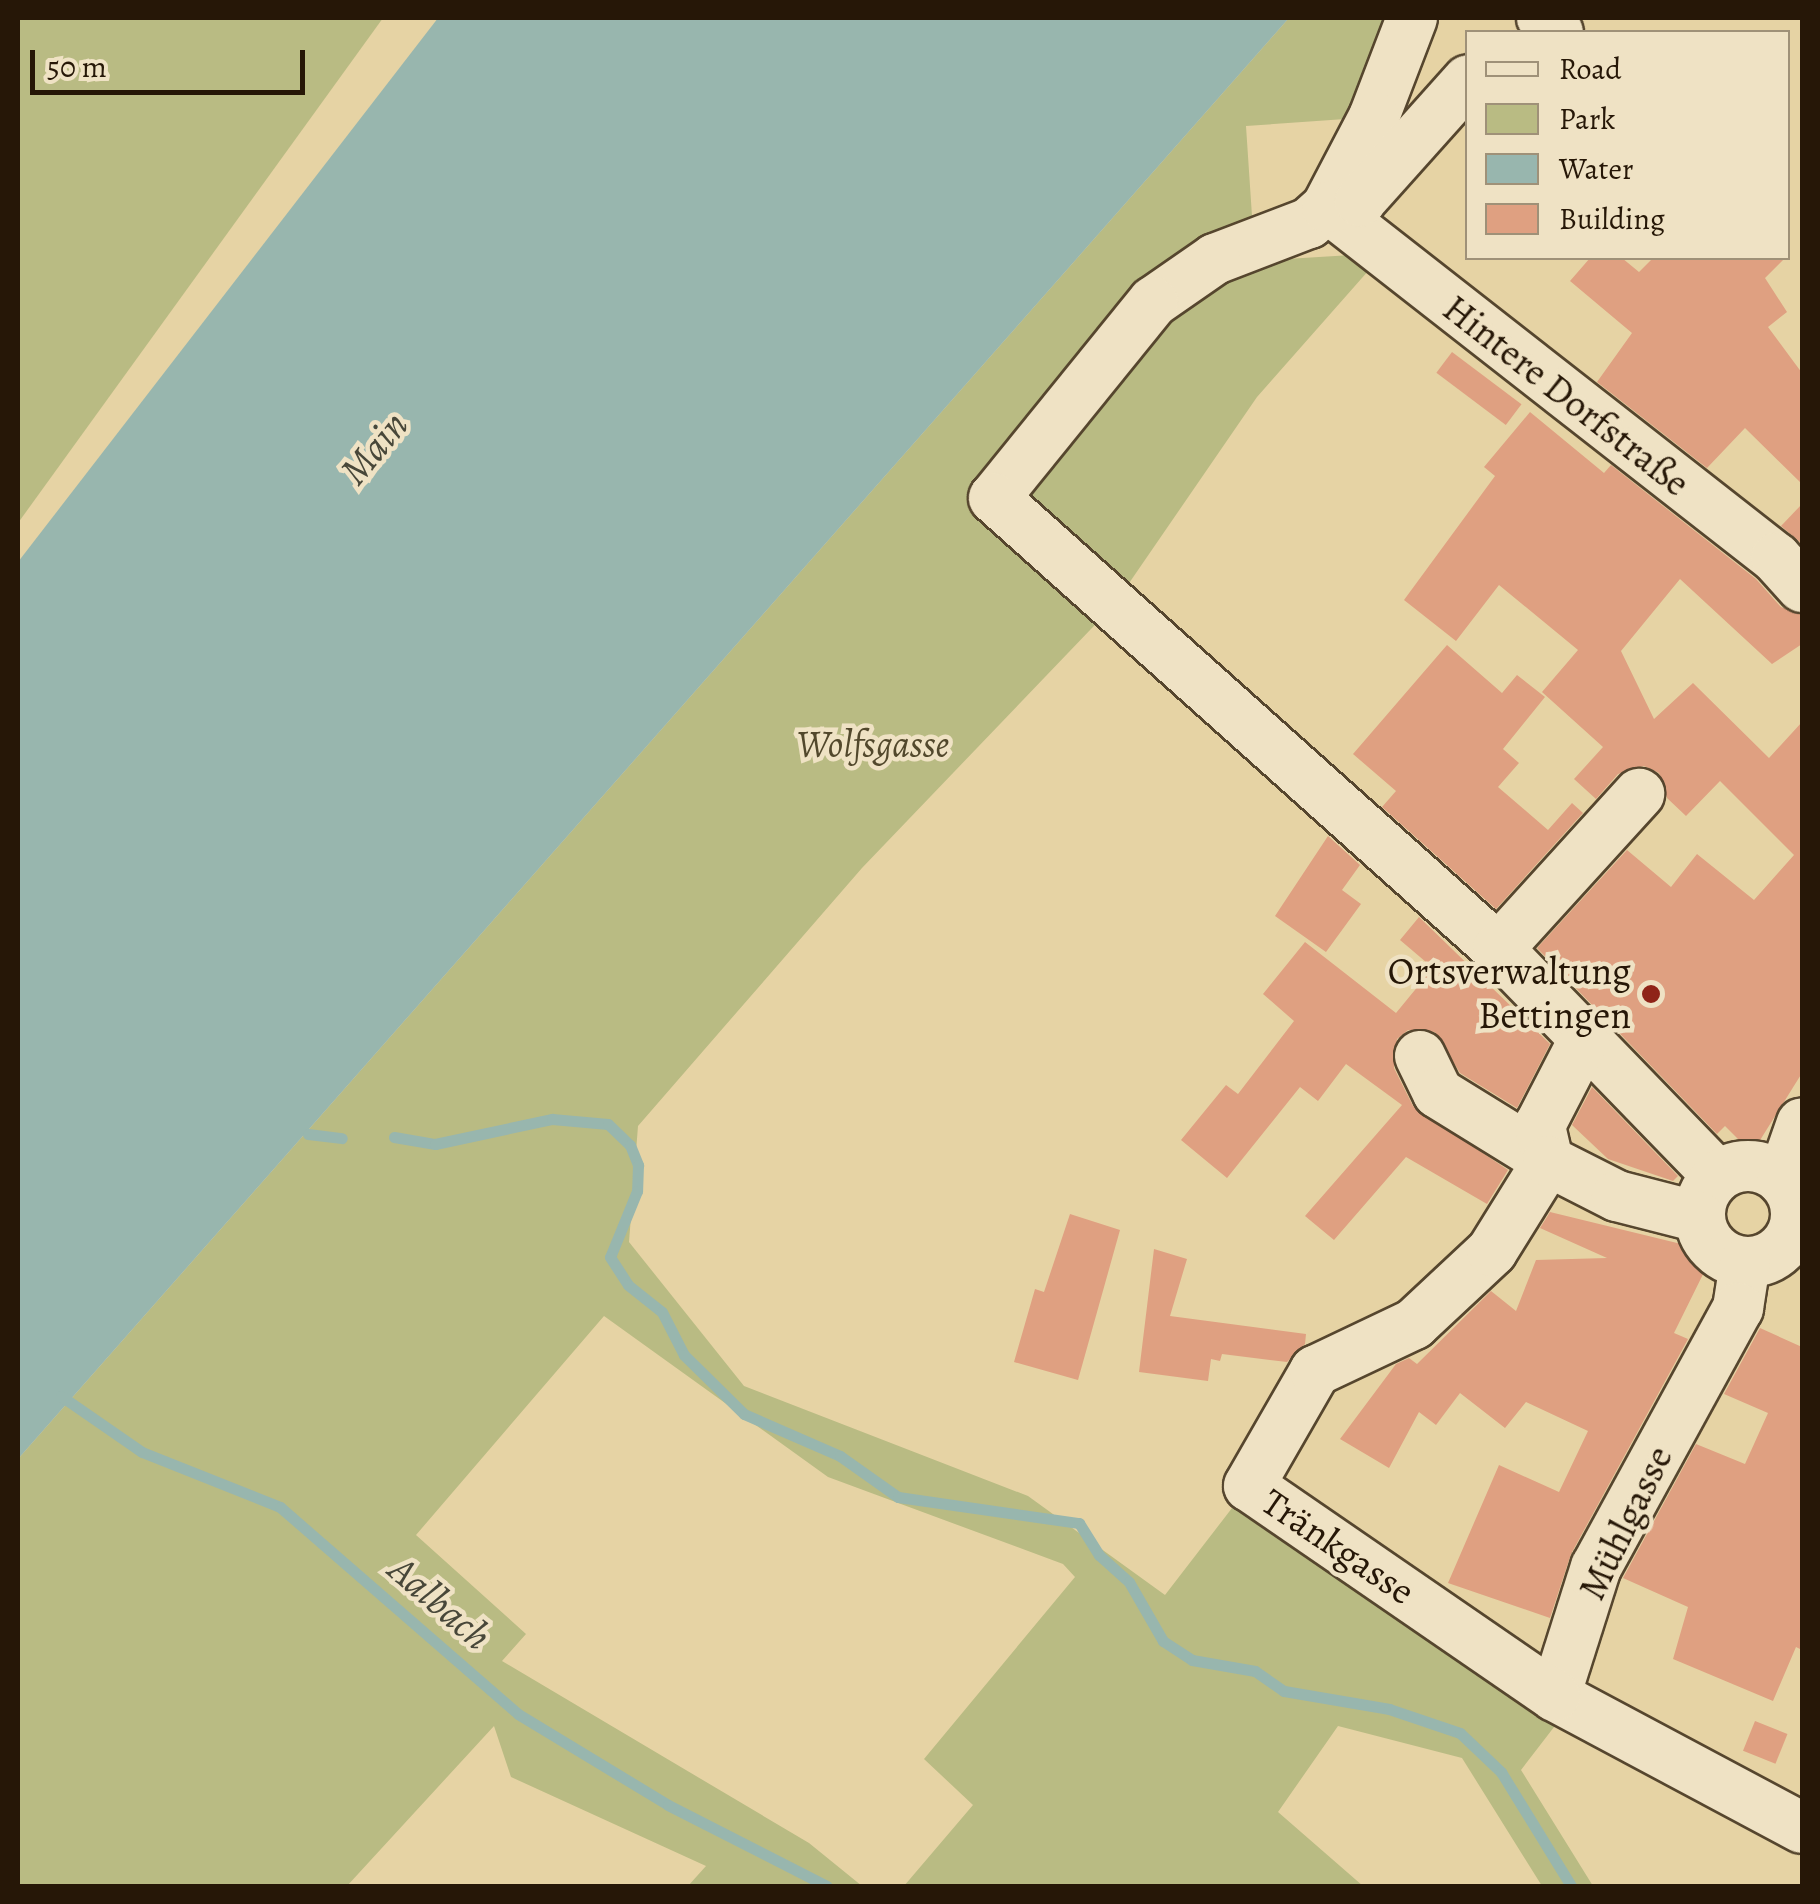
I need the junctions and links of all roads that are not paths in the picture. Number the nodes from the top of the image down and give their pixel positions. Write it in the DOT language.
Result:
graph roads {
  1 [pos="1412,18"];
  2 [pos="1465,83"];
  3 [pos="1326,207"];
  4 [pos="1802,588"];
  5 [pos="1638,794"];
  6 [pos="1498,949"];
  7 [pos="1585,1038"];
  8 [pos="1420,1056"];
  9 [pos="1802,1123"];
  10 [pos="1548,1161"];
  11 [pos="1782,1180"];
  12 [pos="1708,1196"];
  13 [pos="1778,1253"];
  14 [pos="1555,1696"];
  15 [pos="1802,1828"];
  1 -- 3 [label="street"];
  2 -- 3 [label="street"];
  3 -- 4 [label="street, Hintere Dorfstraße"];
  3 -- 6 [label="street"];
  5 -- 6 [label="street"];
  6 -- 7 [label="street"];
  7 -- 10 [label="street"];
  7 -- 12 [label="street"];
  8 -- 10 [label="street"];
  9 -- 11 [label="street"];
  10 -- 12 [label="street"];
  10 -- 14 [label="street, Tränkgasse"];
  11 -- 12 [label="street"];
  11 -- 13 [label="street"];
  12 -- 13 [label="street"];
  13 -- 14 [label="street, Mühlgasse"];
  14 -- 15 [label="street"];
}
